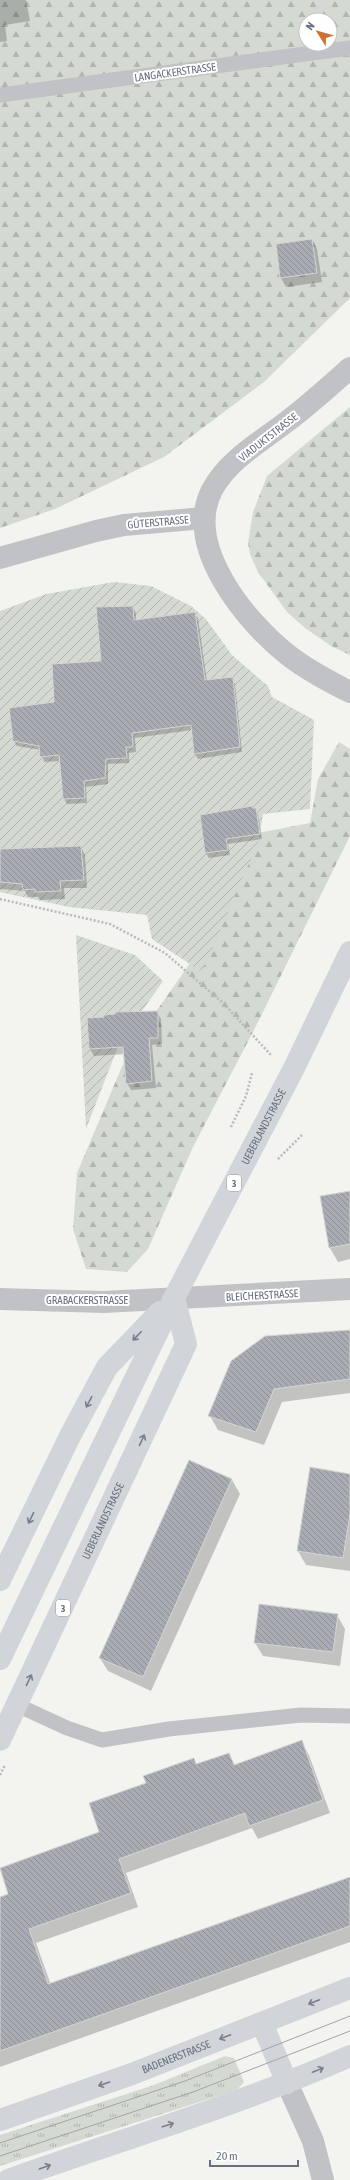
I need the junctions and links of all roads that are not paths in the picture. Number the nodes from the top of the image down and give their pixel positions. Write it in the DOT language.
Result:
graph roads {
  1 [pos="350,48"];
  2 [pos="0,95"];
  3 [pos="350,368"];
  4 [pos="204,518"];
  5 [pos="0,558"];
  6 [pos="350,692"];
  7 [pos="350,952"];
  8 [pos="350,1289"];
  9 [pos="174,1298"];
  10 [pos="0,1299"];
  11 [pos="0,1580"];
  12 [pos="0,1659"];
  13 [pos="17,1705"];
  14 [pos="350,1716"];
  15 [pos="0,1740"];
  16 [pos="350,1988"];
  17 [pos="262,2023"];
  18 [pos="350,2056"];
  19 [pos="287,2083"];
  20 [pos="0,2120"];
  21 [pos="8,2180"];
  22 [pos="323,2180"];
  1 -- 2 [label="lane, LANGACKERSTRASSE"];
  3 -- 4 [label="street, VIADUKTSTRASSE"];
  4 -- 5 [label="street, GÜTERSTRASSE"];
  4 -- 6 [label="street, GÜTERSTRASSE"];
  7 -- 9 [label="main road, UEBERLANDSTRASSE / 3"];
  8 -- 9 [label="street, BLEICHERSTRASSE"];
  9 -- 10 [label="street, GRABACKERSTRASSE"];
  9 -- 11 [label="main road, UEBERLANDSTRASSE / 3, one-way"];
  9 -- 12 [label="main road, UEBERLANDSTRASSE / 3"];
  13 -- 9 [label="main road, UEBERLANDSTRASSE / 3, one-way"];
  13 -- 14 [label="lane"];
  13 -- 15 [label="main road, UEBERLANDSTRASSE / 3"];
  16 -- 17 [label="main road, BADENERSTRASSE, one-way"];
  17 -- 19 [label="main road"];
  17 -- 20 [label="main road, BADENERSTRASSE, one-way"];
  19 -- 18 [label="main road, one-way"];
  21 -- 19 [label="main road, one-way"];
  19 -- 22 [label="street"];
}
